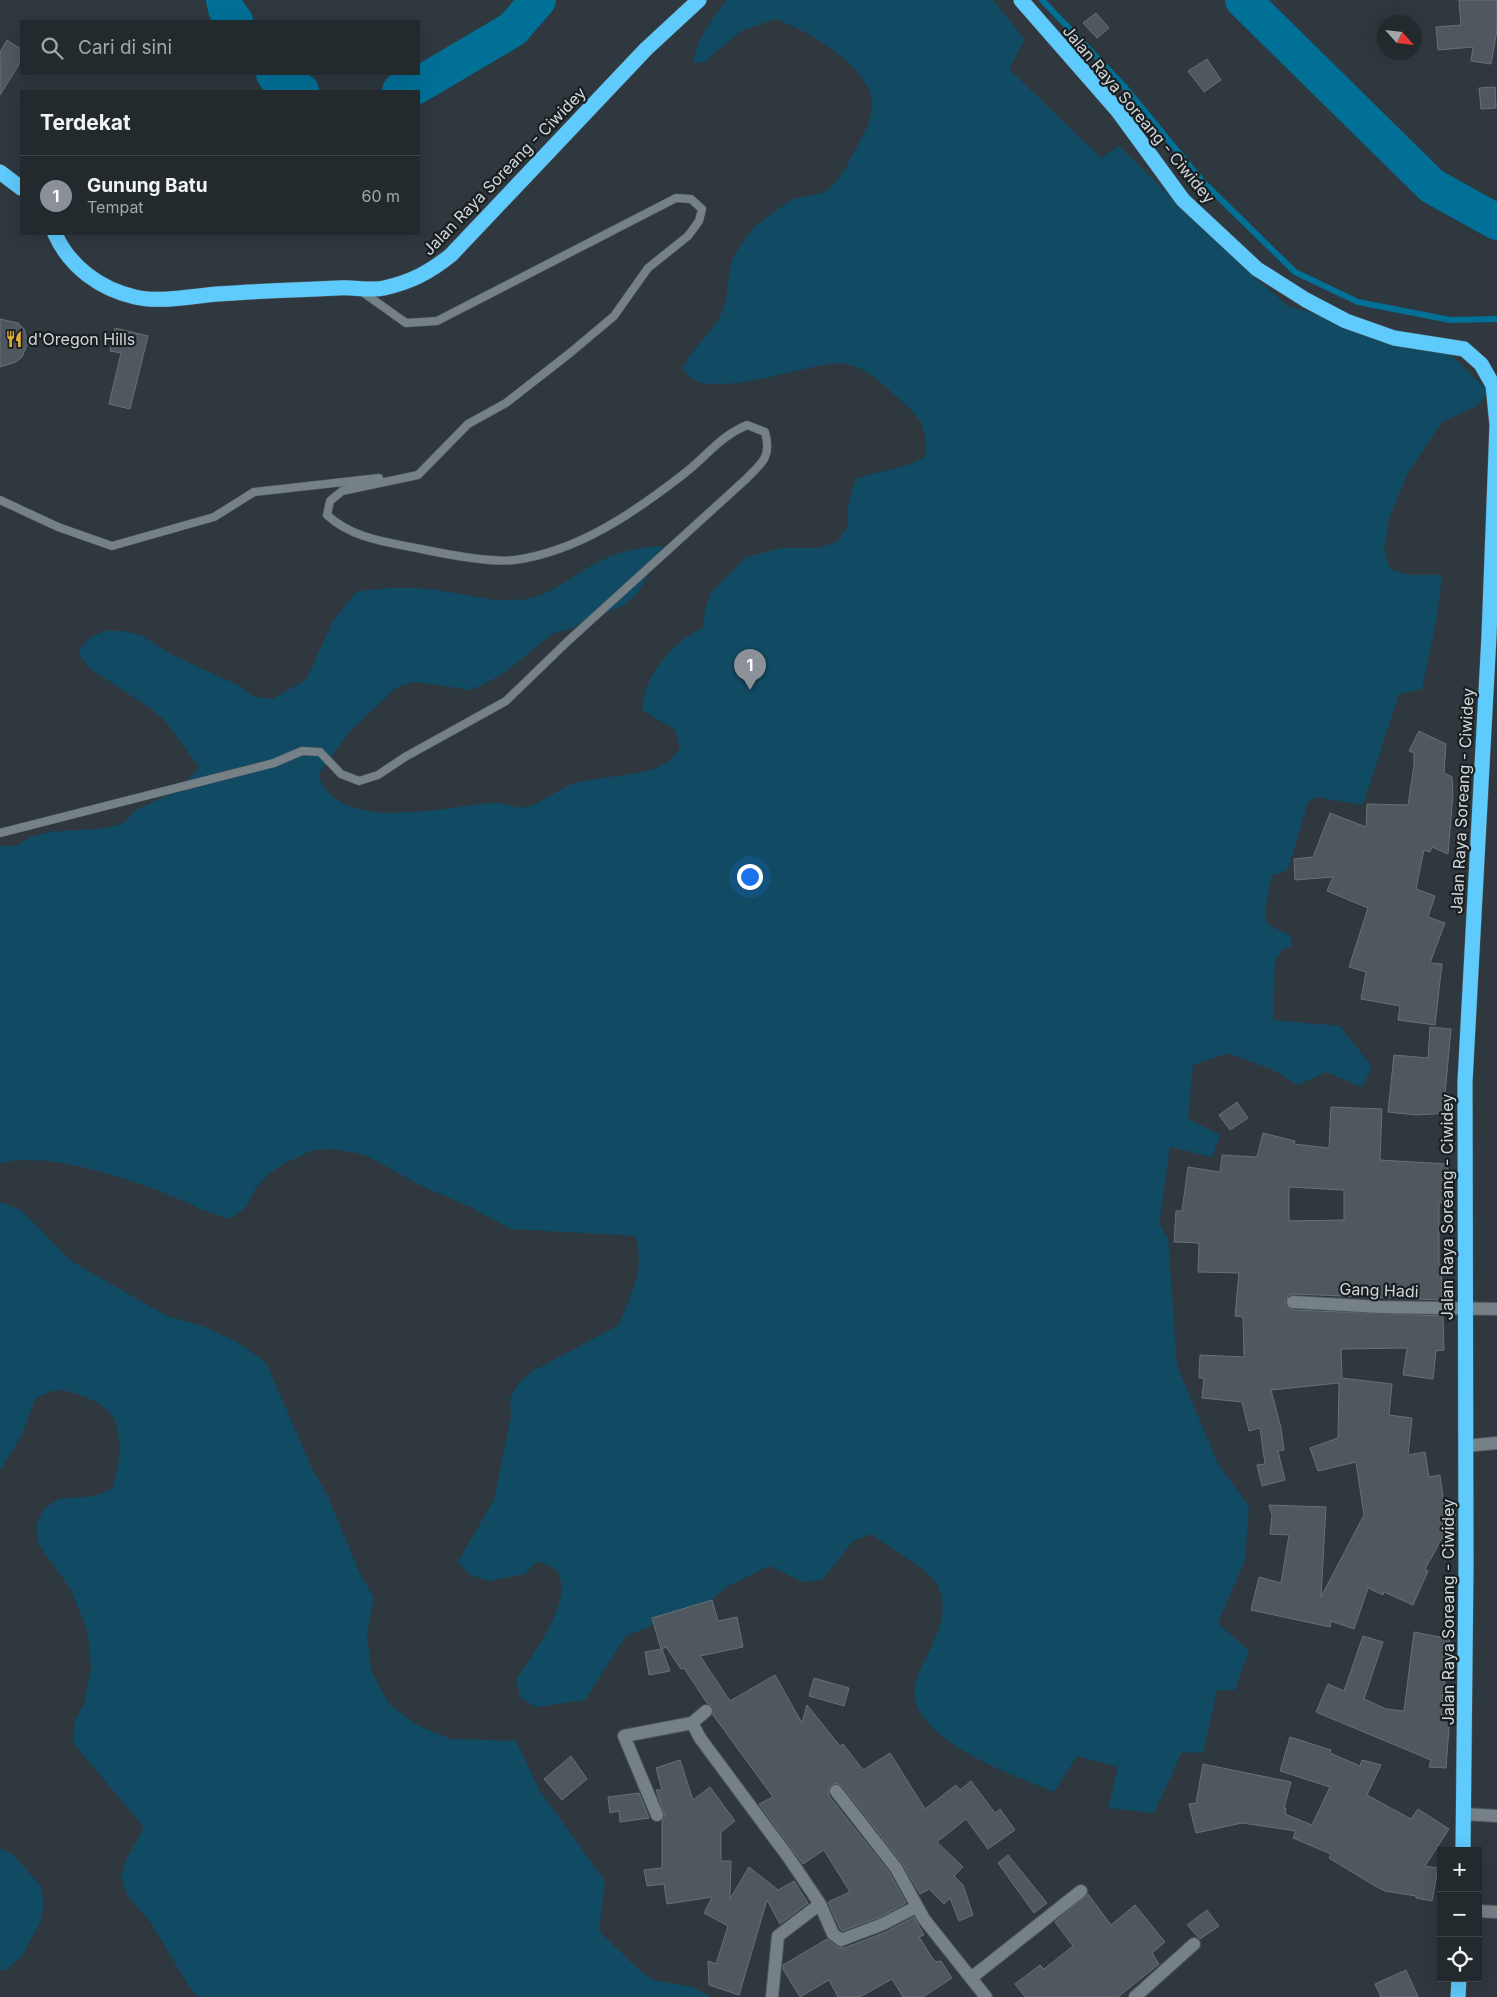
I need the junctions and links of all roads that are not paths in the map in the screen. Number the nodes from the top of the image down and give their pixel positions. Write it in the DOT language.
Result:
graph roads {
  1 [pos="700,0"];
  2 [pos="1021,0"];
  3 [pos="0,172"];
  4 [pos="20,187"];
  5 [pos="55,235"];
  6 [pos="356,287"];
  7 [pos="418,475"];
  8 [pos="0,500"];
  9 [pos="0,833"];
  10 [pos="1293,1302"];
  11 [pos="1464,1308"];
  12 [pos="1497,1309"];
  13 [pos="1497,1443"];
  14 [pos="1465,1446"];
  15 [pos="706,1711"];
  16 [pos="692,1723"];
  17 [pos="836,1791"];
  18 [pos="657,1814"];
  19 [pos="1464,1814"];
  20 [pos="1497,1816"];
  21 [pos="1463,1847"];
  22 [pos="1081,1891"];
  23 [pos="820,1904"];
  24 [pos="916,1907"];
  25 [pos="1482,1911"];
  26 [pos="1497,1912"];
  27 [pos="1194,1944"];
  28 [pos="971,1978"];
  29 [pos="1459,1982"];
  30 [pos="772,1997"];
  31 [pos="986,1997"];
  32 [pos="1135,1997"];
  33 [pos="1458,1997"];
  1 -- 6 [label="highway, Jalan Raya Soreang - Ciwidey"];
  2 -- 11 [label="highway, Jalan Raya Soreang - Ciwidey"];
  3 -- 4 [label="highway"];
  5 -- 6 [label="highway, Jalan Raya Soreang - Ciwidey"];
  6 -- 7 [label="lane"];
  7 -- 8 [label="lane"];
  7 -- 9 [label="lane"];
  10 -- 11 [label="street, Gang Hadi"];
  11 -- 12 [label="street, Gang Hadi"];
  11 -- 14 [label="highway, Jalan Raya Soreang - Ciwidey"];
  13 -- 14 [label="street"];
  14 -- 19 [label="highway, Jalan Raya Soreang - Ciwidey"];
  15 -- 16 [label="street"];
  16 -- 18 [label="street"];
  16 -- 23 [label="street"];
  17 -- 24 [label="street"];
  19 -- 20 [label="street"];
  19 -- 21 [label="highway, Jalan Raya Soreang - Ciwidey"];
  22 -- 28 [label="street"];
  23 -- 24 [label="street"];
  23 -- 30 [label="street"];
  24 -- 28 [label="street"];
  25 -- 26 [label="street"];
  27 -- 32 [label="street"];
  28 -- 31 [label="street"];
  29 -- 33 [label="highway"];
}
